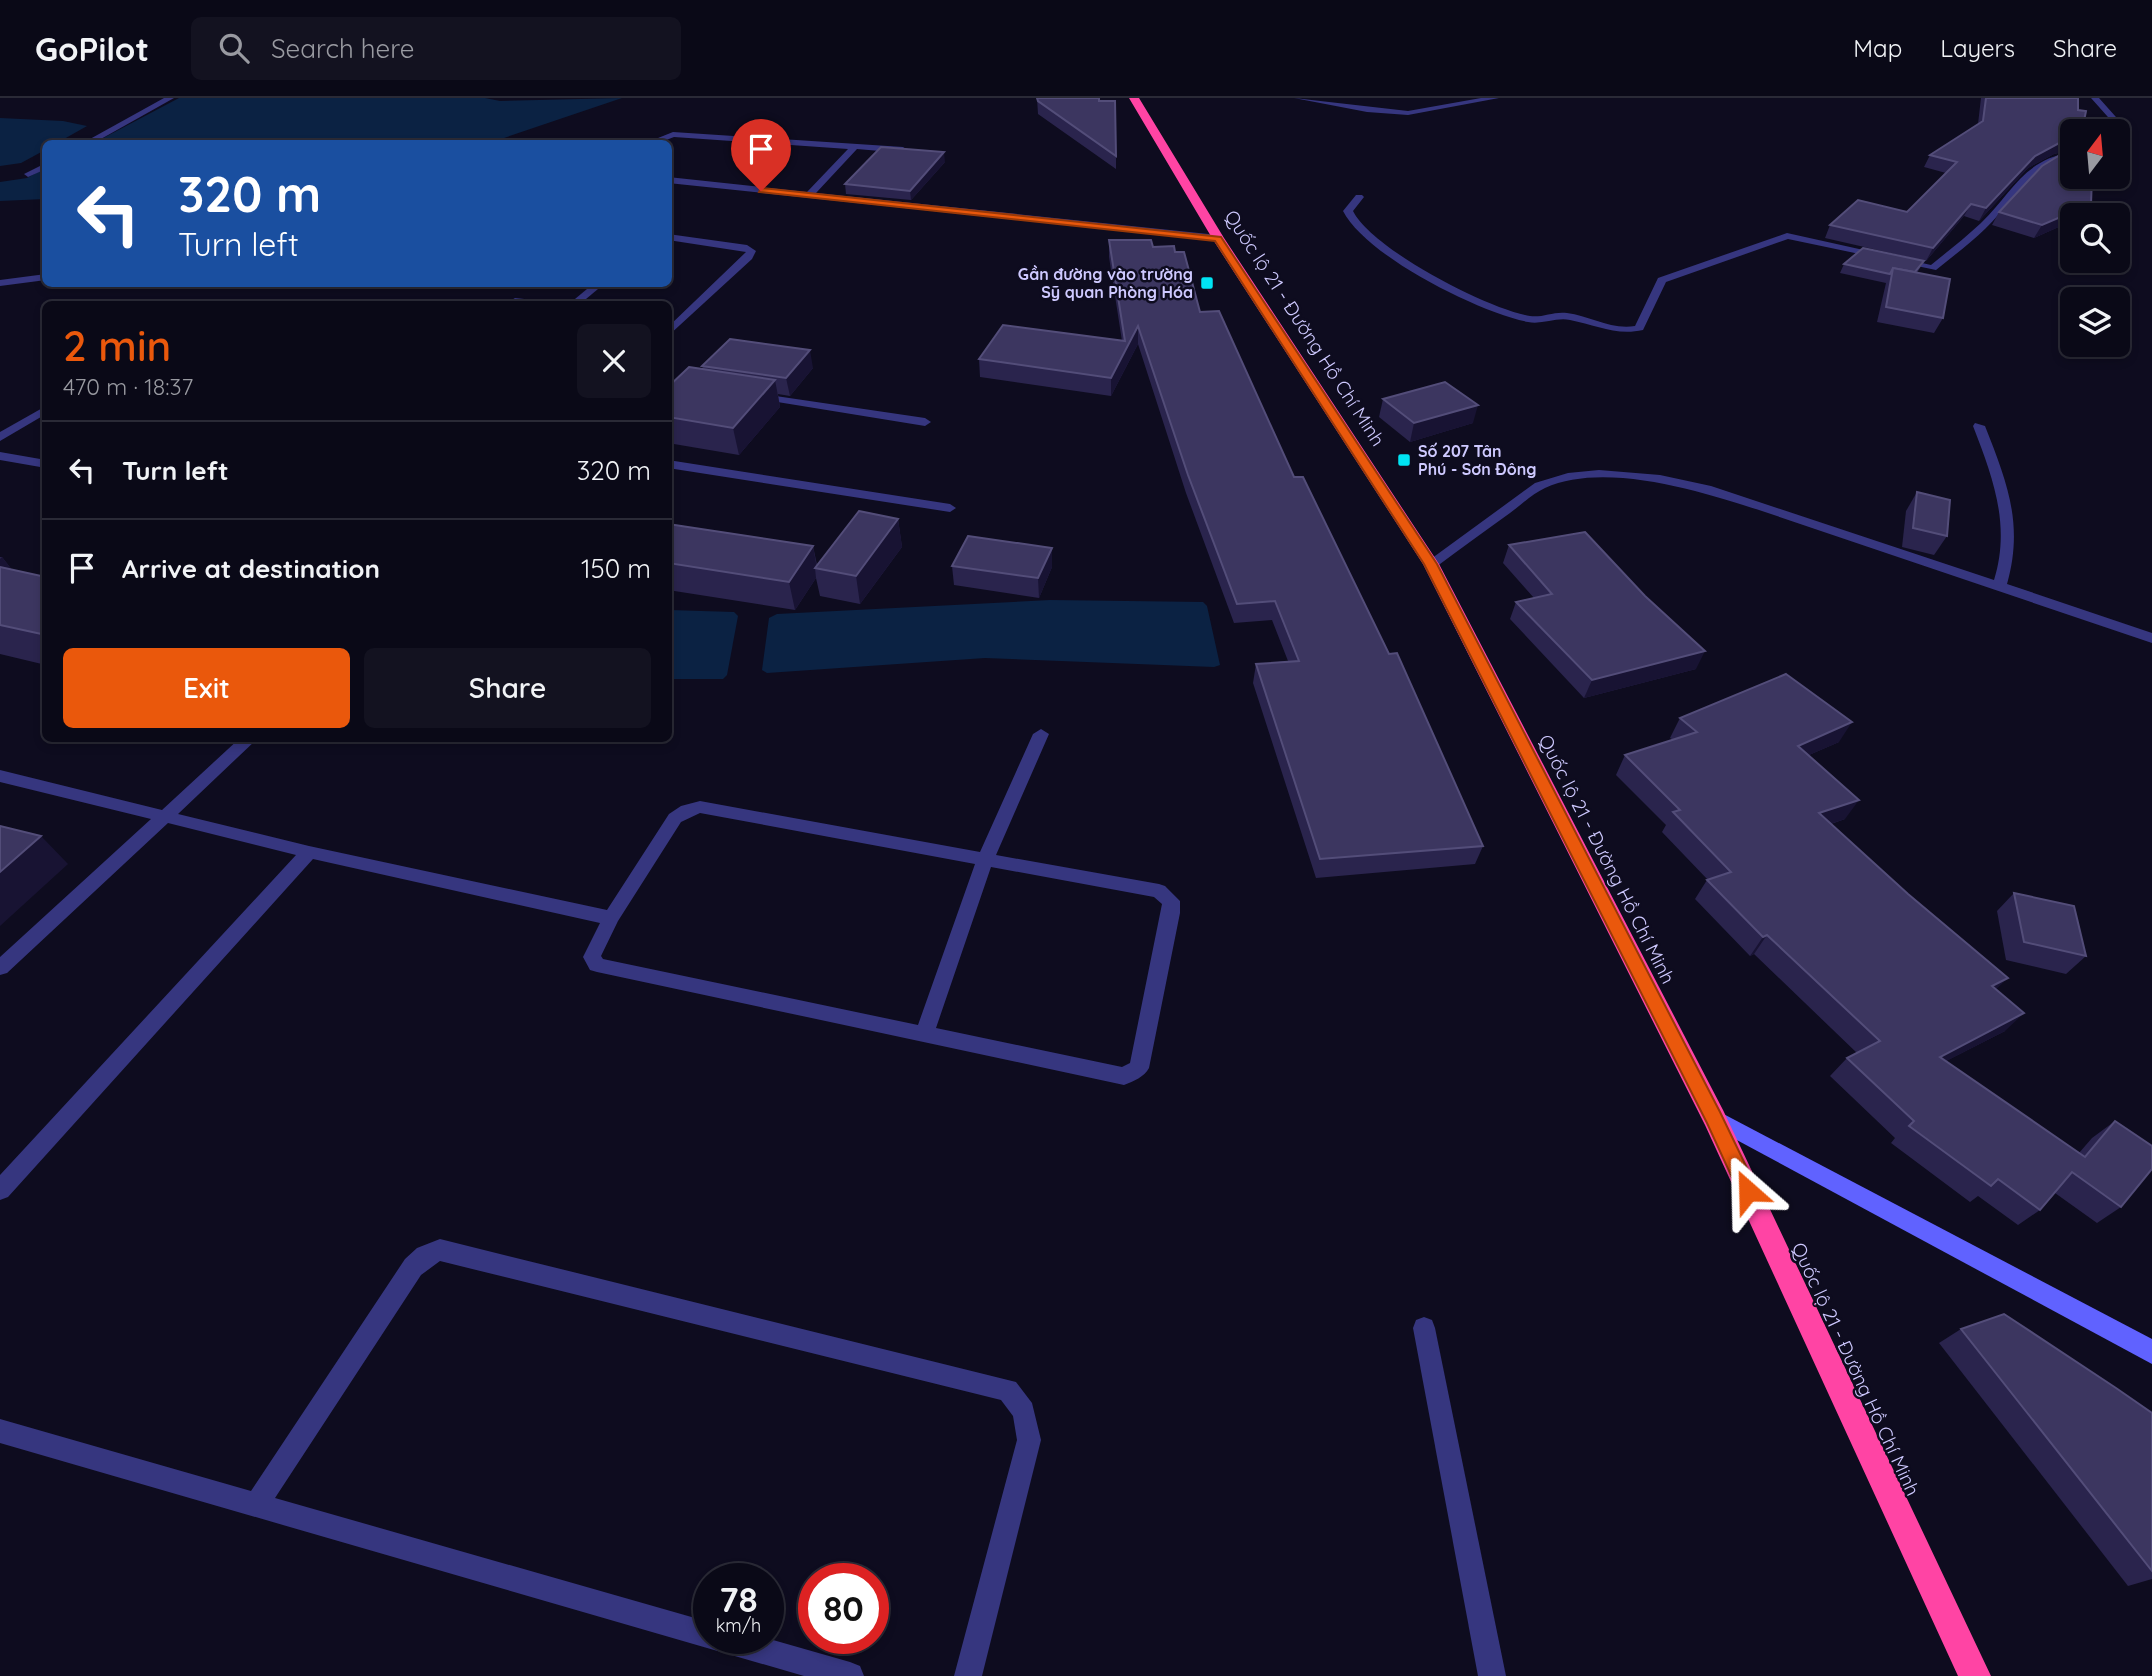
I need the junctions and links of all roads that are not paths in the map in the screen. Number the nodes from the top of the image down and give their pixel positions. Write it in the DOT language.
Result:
graph roads {
  1 [pos="170,98"];
  2 [pos="1134,98"];
  3 [pos="1298,98"];
  4 [pos="1495,98"];
  5 [pos="2095,98"];
  6 [pos="2114,119"];
  7 [pos="92,140"];
  8 [pos="657,140"];
  9 [pos="854,147"];
  10 [pos="907,151"];
  11 [pos="2060,158"];
  12 [pos="42,167"];
  13 [pos="28,174"];
  14 [pos="672,180"];
  15 [pos="808,196"];
  16 [pos="1359,197"];
  17 [pos="672,238"];
  18 [pos="1218,238"];
  19 [pos="42,278"];
  20 [pos="0,284"];
  21 [pos="595,287"];
  22 [pos="578,301"];
  23 [pos="673,324"];
  24 [pos="741,394"];
  25 [pos="42,411"];
  26 [pos="925,422"];
  27 [pos="1979,426"];
  28 [pos="0,437"];
  29 [pos="0,456"];
  30 [pos="42,463"];
  31 [pos="672,465"];
  32 [pos="950,508"];
  33 [pos="1431,564"];
  34 [pos="1999,588"];
  35 [pos="2152,638"];
  36 [pos="1041,734"];
  37 [pos="246,742"];
  38 [pos="0,776"];
  39 [pos="166,815"];
  40 [pos="309,852"];
  41 [pos="986,857"];
  42 [pos="611,918"];
  43 [pos="0,968"];
  44 [pos="925,1033"];
  45 [pos="1714,1118"];
  46 [pos="0,1190"];
  47 [pos="1424,1328"];
  48 [pos="2152,1352"];
  49 [pos="0,1431"];
  50 [pos="257,1503"];
  51 [pos="693,1630"];
  52 [pos="759,1654"];
  53 [pos="794,1668"];
  54 [pos="850,1676"];
  55 [pos="968,1676"];
  56 [pos="1492,1676"];
  57 [pos="1975,1676"];
  1 -- 7 [label="street"];
  2 -- 18 [label="highway, Quốc lộ 21 - Đường Hồ Chí Minh"];
  3 -- 4 [label="street"];
  5 -- 6 [label="street"];
  8 -- 9 [label="street"];
  9 -- 10 [label="street"];
  9 -- 15 [label="street"];
  11 -- 16 [label="street"];
  12 -- 13 [label="street"];
  14 -- 15 [label="street"];
  15 -- 18 [label="street"];
  17 -- 23 [label="street"];
  18 -- 33 [label="highway, Quốc lộ 21 - Đường Hồ Chí Minh"];
  19 -- 20 [label="street"];
  21 -- 22 [label="street"];
  24 -- 26 [label="street"];
  25 -- 28 [label="street"];
  27 -- 34 [label="street"];
  29 -- 30 [label="street"];
  31 -- 32 [label="street"];
  33 -- 34 [label="street"];
  33 -- 45 [label="highway, Quốc lộ 21 - Đường Hồ Chí Minh"];
  34 -- 35 [label="street"];
  36 -- 41 [label="street"];
  37 -- 39 [label="street"];
  38 -- 39 [label="street"];
  39 -- 40 [label="street"];
  39 -- 43 [label="street"];
  40 -- 42 [label="street"];
  40 -- 46 [label="street"];
  41 -- 42 [label="street"];
  41 -- 44 [label="street"];
  41 -- 44 [label="street"];
  42 -- 44 [label="street"];
  45 -- 48 [label="street"];
  45 -- 57 [label="highway, Quốc lộ 21 - Đường Hồ Chí Minh"];
  47 -- 56 [label="street"];
  49 -- 50 [label="street"];
  50 -- 51 [label="street"];
  50 -- 55 [label="street"];
  52 -- 53 [label="street"];
  53 -- 54 [label="street"];
}
